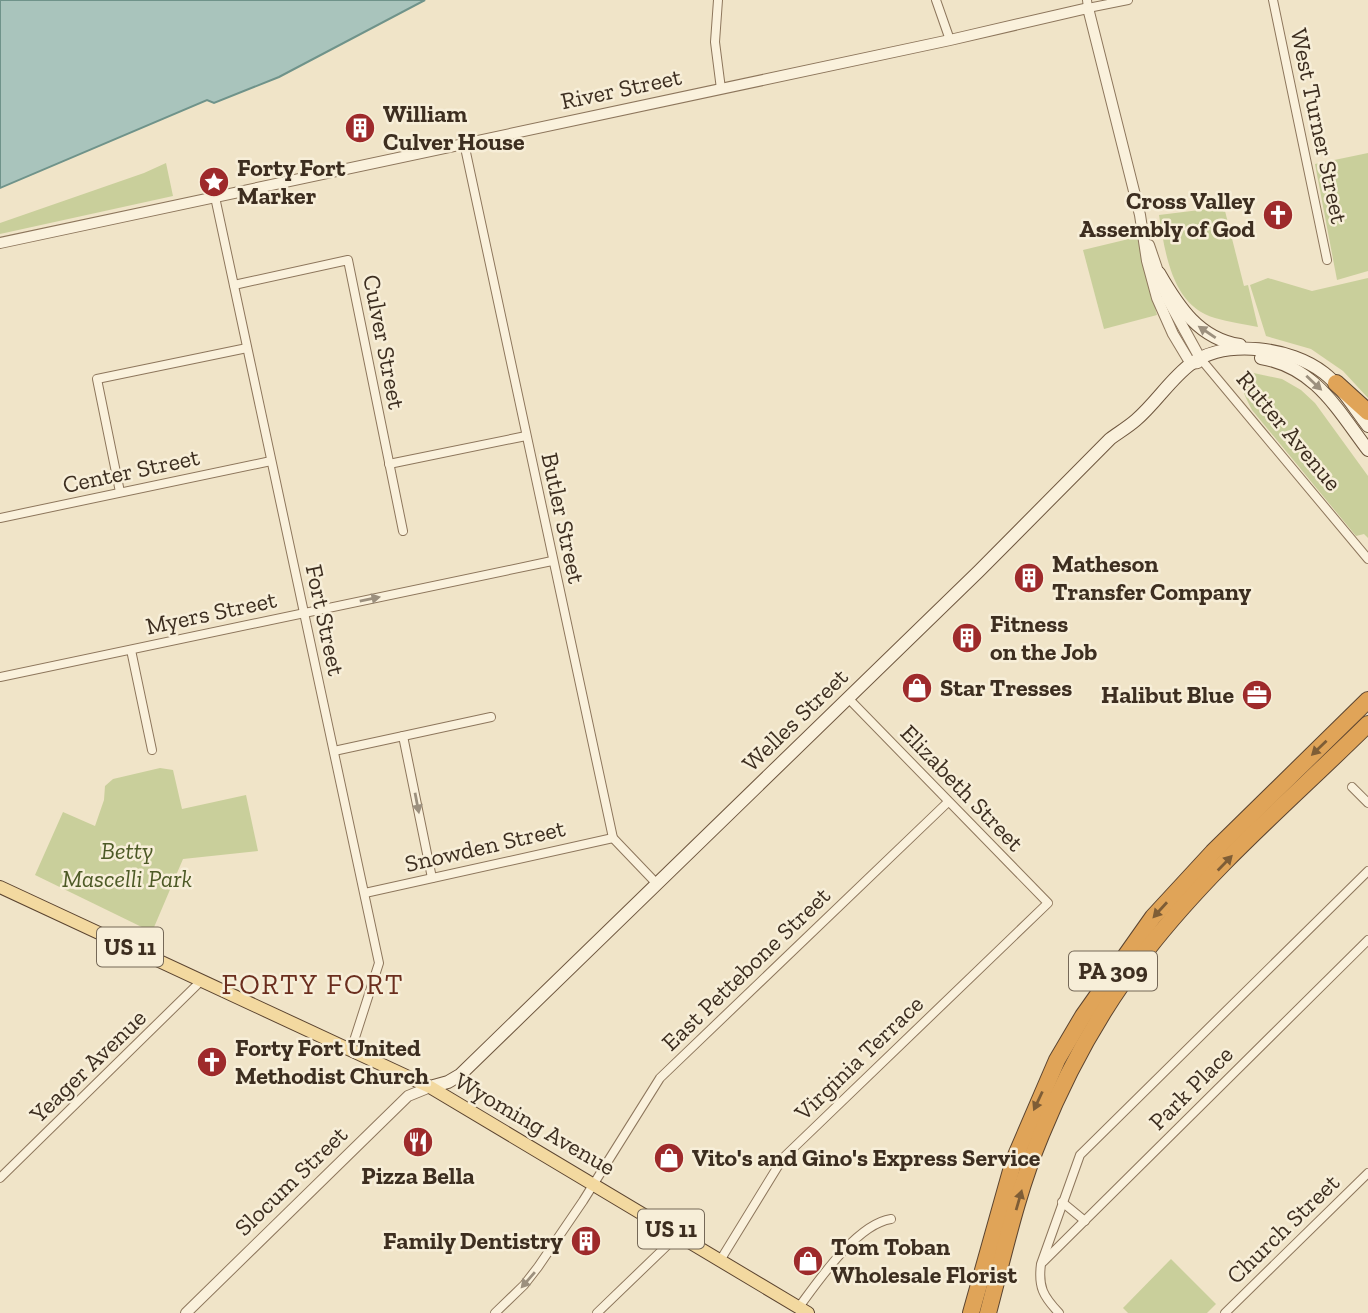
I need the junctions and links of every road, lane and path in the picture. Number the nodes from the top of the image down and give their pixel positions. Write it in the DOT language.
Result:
graph roads {
  1 [pos="718,0"];
  2 [pos="936,0"];
  3 [pos="1128,0"];
  4 [pos="1273,0"];
  5 [pos="1088,4"];
  6 [pos="950,40"];
  7 [pos="722,89"];
  8 [pos="464,143"];
  9 [pos="215,197"];
  10 [pos="1144,233"];
  11 [pos="0,243"];
  12 [pos="1327,260"];
  13 [pos="1159,272"];
  14 [pos="234,285"];
  15 [pos="247,348"];
  16 [pos="1271,352"];
  17 [pos="1195,364"];
  18 [pos="1336,383"];
  19 [pos="1368,412"];
  20 [pos="1368,426"];
  21 [pos="526,436"];
  22 [pos="1368,450"];
  23 [pos="271,461"];
  24 [pos="389,464"];
  25 [pos="120,492"];
  26 [pos="0,518"];
  27 [pos="403,531"];
  28 [pos="1368,559"];
  29 [pos="552,561"];
  30 [pos="303,613"];
  31 [pos="131,650"];
  32 [pos="0,677"];
  33 [pos="848,698"];
  34 [pos="1368,700"];
  35 [pos="491,717"];
  36 [pos="1368,723"];
  37 [pos="403,736"];
  38 [pos="152,750"];
  39 [pos="334,751"];
  40 [pos="1352,788"];
  41 [pos="948,802"];
  42 [pos="1368,803"];
  43 [pos="613,838"];
  44 [pos="1368,871"];
  45 [pos="432,878"];
  46 [pos="657,884"];
  47 [pos="0,887"];
  48 [pos="365,893"];
  49 [pos="1048,904"];
  50 [pos="1368,940"];
  51 [pos="202,980"];
  52 [pos="351,1050"];
  53 [pos="430,1087"];
  54 [pos="1368,1172"];
  55 [pos="0,1178"];
  56 [pos="594,1183"];
  57 [pos="1062,1202"];
  58 [pos="891,1219"];
  59 [pos="1085,1221"];
  60 [pos="679,1234"];
  61 [pos="721,1259"];
  62 [pos="1041,1264"];
  63 [pos="804,1310"];
  64 [pos="186,1313"];
  65 [pos="495,1313"];
  66 [pos="597,1313"];
  67 [pos="971,1313"];
  68 [pos="988,1313"];
  69 [pos="1059,1313"];
  70 [pos="1225,1313"];
  1 -- 7 [label="street"];
  2 -- 6 [label="street"];
  3 -- 5 [label="street, River Street"];
  4 -- 12 [label="street, West Turner Street"];
  5 -- 6 [label="street, River Street"];
  5 -- 10 [label="street, Rutter Avenue"];
  6 -- 7 [label="street, River Street"];
  7 -- 8 [label="street, River Street"];
  8 -- 9 [label="street, River Street"];
  8 -- 21 [label="street, Butler Street"];
  9 -- 11 [label="street, River Street"];
  9 -- 14 [label="street, Fort Street"];
  10 -- 13 [label="street, Rutter Avenue"];
  10 -- 17 [label="street, Rutter Avenue"];
  16 -- 13 [label="main road, one-way"];
  13 -- 17 [label="street, Rutter Avenue"];
  14 -- 15 [label="street, Fort Street"];
  14 -- 24 [label="street, Culver Street"];
  15 -- 23 [label="street, Fort Street"];
  15 -- 25 [label="street"];
  16 -- 17 [label="main road, Rutter Avenue"];
  16 -- 18 [label="main road, Rutter Avenue"];
  17 -- 22 [label="main road, Rutter Avenue, one-way"];
  17 -- 28 [label="street, Rutter Avenue"];
  17 -- 33 [label="main road, Welles Street"];
  18 -- 19 [label="highway"];
  18 -- 20 [label="main road, Rutter Avenue"];
  21 -- 24 [label="street"];
  21 -- 29 [label="street, Butler Street"];
  23 -- 25 [label="street, Center Street"];
  23 -- 30 [label="street, Fort Street"];
  24 -- 27 [label="street, Culver Street"];
  25 -- 26 [label="street, Center Street"];
  30 -- 29 [label="street, Myers Street, one-way"];
  29 -- 43 [label="street, Butler Street"];
  30 -- 31 [label="street, Myers Street"];
  30 -- 39 [label="street, Fort Street"];
  31 -- 32 [label="street, Myers Street"];
  31 -- 38 [label="street"];
  33 -- 41 [label="street, Elizabeth Street"];
  33 -- 46 [label="main road, Welles Street"];
  34 -- 67 [label="highway, PA 309, one-way"];
  35 -- 37 [label="street"];
  68 -- 36 [label="highway, PA 309, one-way"];
  37 -- 39 [label="street"];
  37 -- 45 [label="street, one-way"];
  39 -- 48 [label="street, Fort Street"];
  40 -- 42 [label="street"];
  41 -- 49 [label="street, Elizabeth Street"];
  41 -- 56 [label="street, East Pettebone Street"];
  43 -- 45 [label="street, Snowden Street"];
  43 -- 46 [label="street"];
  44 -- 57 [label="street"];
  45 -- 48 [label="street, Snowden Street"];
  46 -- 53 [label="main road, Welles Street"];
  47 -- 51 [label="main road, Wyoming Avenue / US 11"];
  48 -- 52 [label="street, Fort Street"];
  49 -- 61 [label="street, Virginia Terrace"];
  50 -- 59 [label="street, Park Place"];
  51 -- 52 [label="main road, Wyoming Avenue / US 11"];
  51 -- 55 [label="street, Yeager Avenue"];
  52 -- 53 [label="main road, Wyoming Avenue / US 11"];
  53 -- 56 [label="main road, Wyoming Avenue / US 11"];
  53 -- 64 [label="street, Slocum Street"];
  54 -- 70 [label="street, Church Street"];
  56 -- 60 [label="main road, Wyoming Avenue / US 11"];
  56 -- 65 [label="street, East Pettebone Street, one-way"];
  57 -- 59 [label="street"];
  57 -- 62 [label="street"];
  58 -- 63 [label="street"];
  59 -- 62 [label="street, Park Place"];
  60 -- 61 [label="main road, Wyoming Avenue / US 11"];
  60 -- 66 [label="street"];
  61 -- 63 [label="main road, Wyoming Avenue / US 11"];
  62 -- 69 [label="street"];
}
